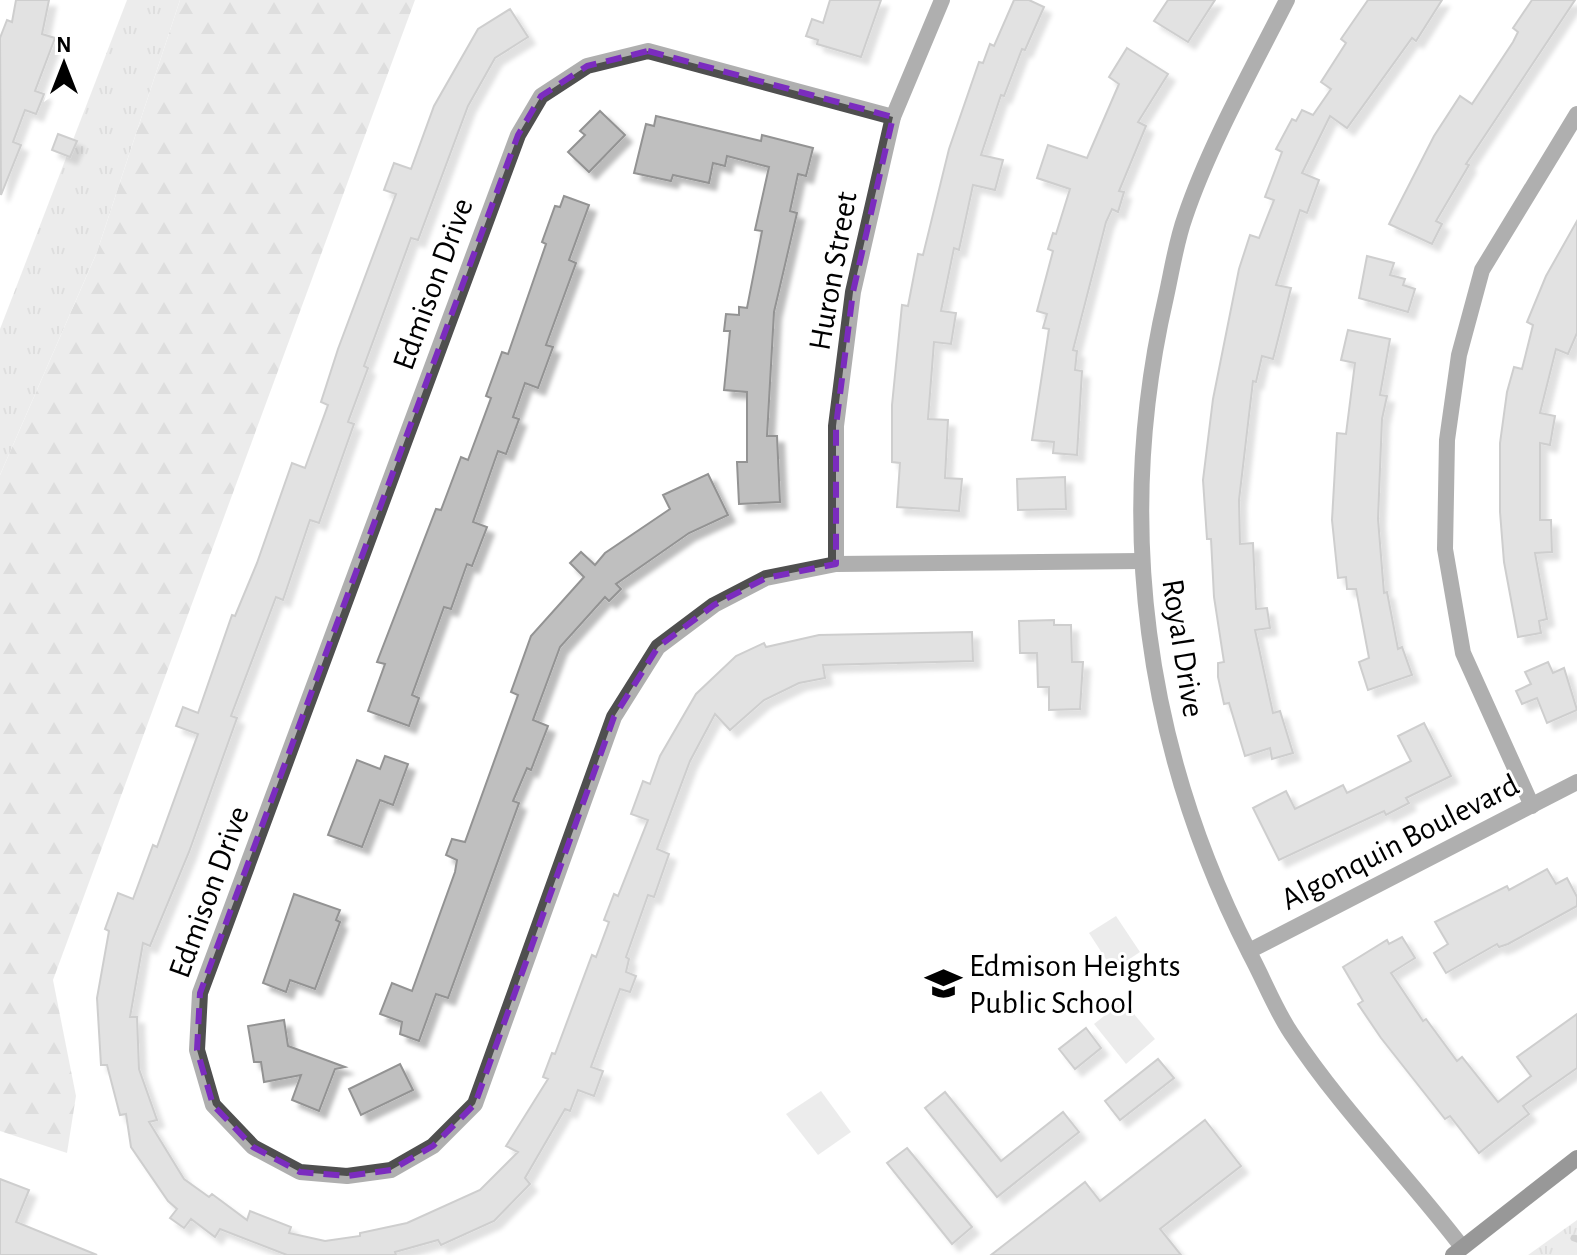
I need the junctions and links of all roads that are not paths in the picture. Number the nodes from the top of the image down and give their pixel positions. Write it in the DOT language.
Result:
graph roads {
  1 [pos="942,0"];
  2 [pos="1287,0"];
  3 [pos="1577,114"];
  4 [pos="893,117"];
  5 [pos="1141,561"];
  6 [pos="836,564"];
  7 [pos="1577,782"];
  8 [pos="1532,806"];
  9 [pos="1249,951"];
  10 [pos="1577,1158"];
  11 [pos="1457,1251"];
  1 -- 4 [label="street, Huron Street"];
  2 -- 5 [label="street, Royal Drive"];
  3 -- 8 [label="street"];
  4 -- 6 [label="street, Huron Street"];
  4 -- 6 [label="street, Edmison Drive"];
  5 -- 6 [label="street, Edmison Drive"];
  5 -- 9 [label="street, Royal Drive"];
  7 -- 8 [label="street, Algonquin Boulevard"];
  8 -- 9 [label="street, Algonquin Boulevard"];
  9 -- 11 [label="street, Royal Drive"];
  10 -- 11 [label="street"];
}
